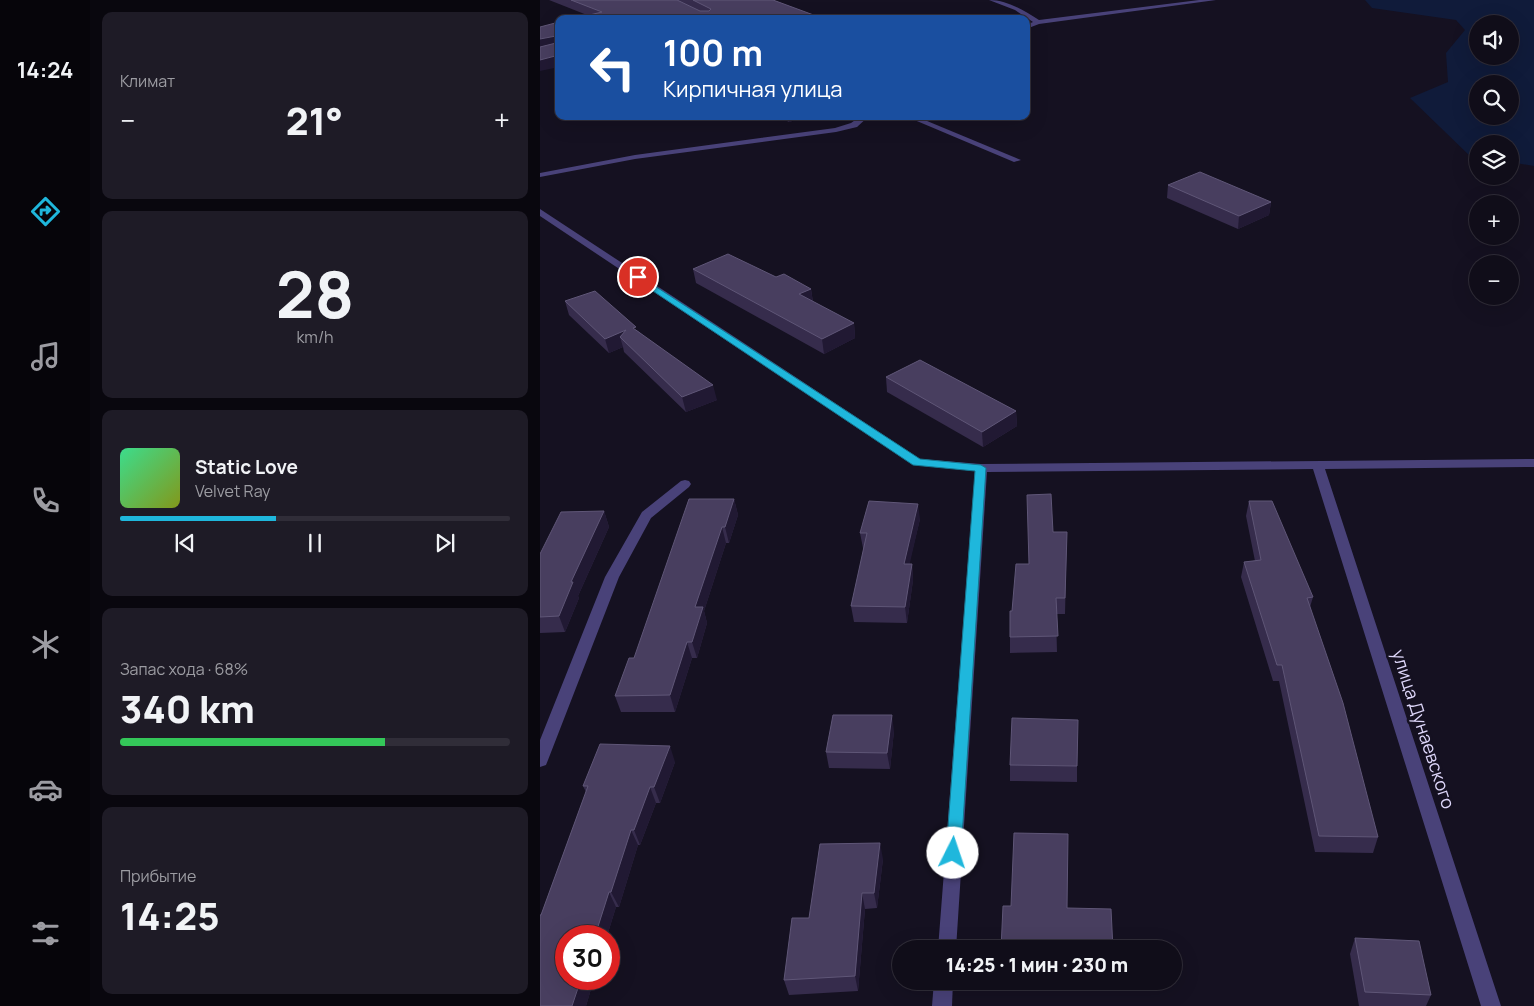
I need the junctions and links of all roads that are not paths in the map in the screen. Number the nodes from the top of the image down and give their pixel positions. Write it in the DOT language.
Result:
graph roads {
  1 [pos="992,0"];
  2 [pos="1213,0"];
  3 [pos="1028,15"];
  4 [pos="1030,17"];
  5 [pos="1038,22"];
  6 [pos="1030,25"];
  7 [pos="861,120"];
  8 [pos="918,120"];
  9 [pos="1017,160"];
  10 [pos="540,175"];
  11 [pos="540,212"];
  12 [pos="1534,463"];
  13 [pos="1318,465"];
  14 [pos="981,468"];
  15 [pos="685,484"];
  16 [pos="540,760"];
  17 [pos="947,940"];
  18 [pos="943,990"];
  19 [pos="942,1006"];
  20 [pos="1492,1006"];
  1 -- 3 [label="street"];
  2 -- 5 [label="street"];
  4 -- 5 [label="street"];
  5 -- 6 [label="street"];
  7 -- 10 [label="street"];
  8 -- 9 [label="street"];
  11 -- 14 [label="street"];
  12 -- 13 [label="street"];
  13 -- 14 [label="street"];
  13 -- 20 [label="street, улица Дунаевского"];
  14 -- 17 [label="street"];
  15 -- 16 [label="street"];
  18 -- 19 [label="street"];
}
